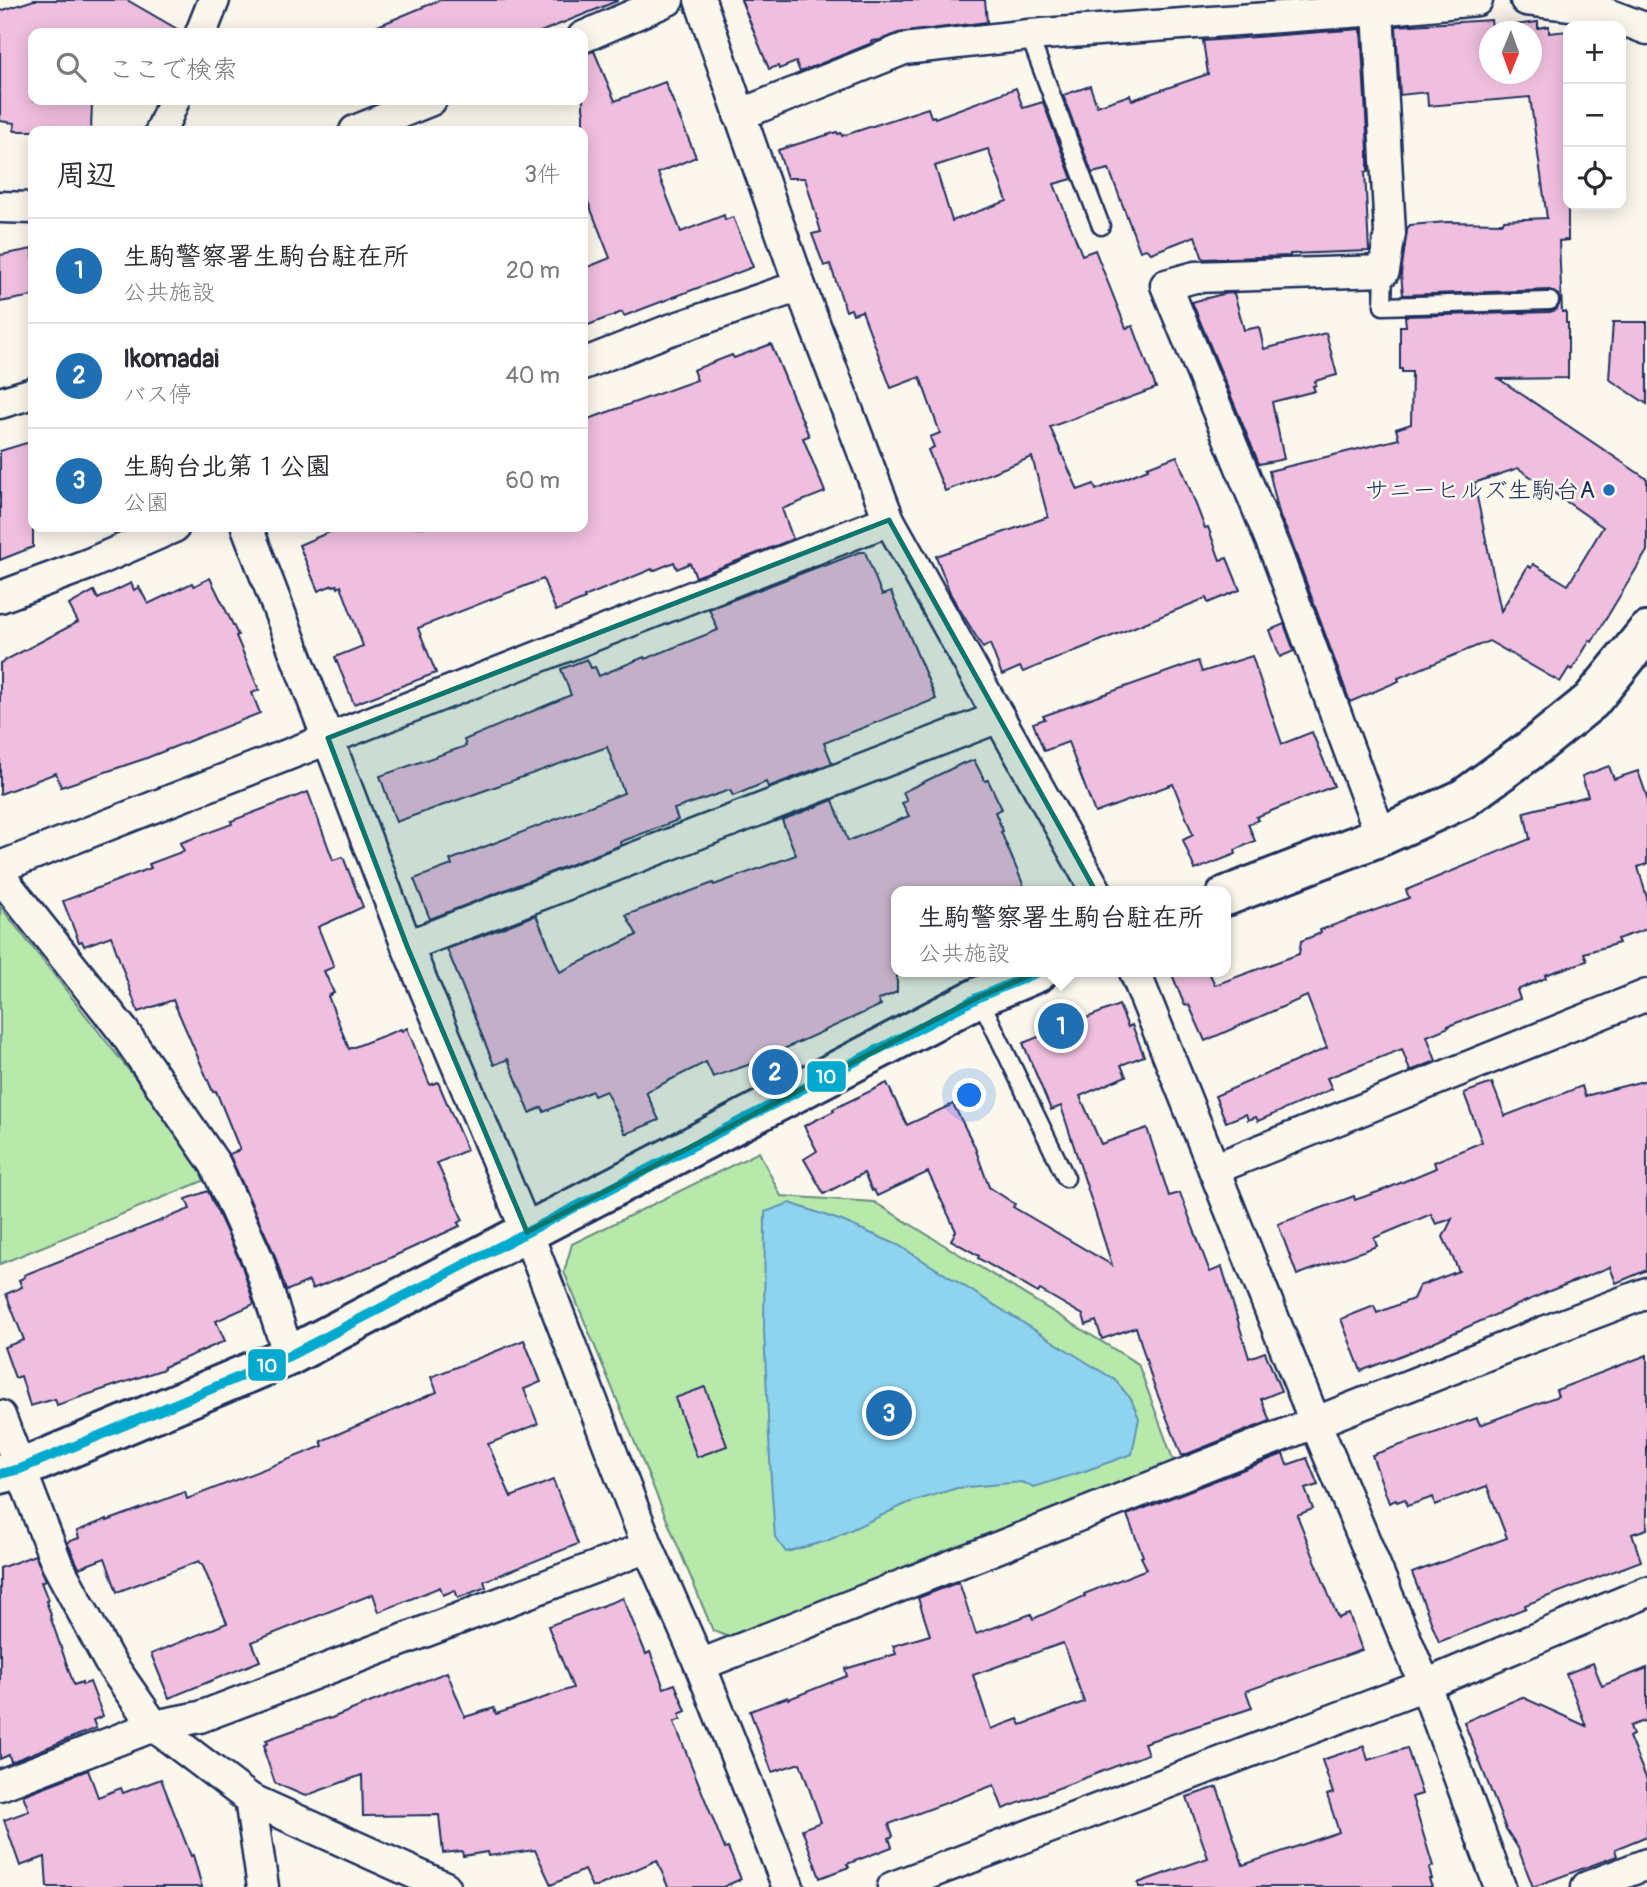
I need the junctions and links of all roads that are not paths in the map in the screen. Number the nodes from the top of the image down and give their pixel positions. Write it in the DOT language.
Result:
graph roads {
  1 [pos="214,0"];
  2 [pos="668,0"];
  3 [pos="700,0"];
  4 [pos="1286,0"];
  5 [pos="1477,0"];
  6 [pos="1526,0"];
  7 [pos="1378,10"];
  8 [pos="1319,14"];
  9 [pos="203,28"];
  10 [pos="1647,29"];
  11 [pos="588,35"];
  12 [pos="1029,35"];
  13 [pos="172,105"];
  14 [pos="419,105"];
  15 [pos="739,115"];
  16 [pos="163,126"];
  17 [pos="367,126"];
  18 [pos="0,207"];
  19 [pos="28,208"];
  20 [pos="1101,226"];
  21 [pos="1384,271"];
  22 [pos="800,286"];
  23 [pos="1550,301"];
  24 [pos="588,362"];
  25 [pos="28,394"];
  26 [pos="0,402"];
  27 [pos="889,520"];
  28 [pos="163,532"];
  29 [pos="249,532"];
  30 [pos="0,597"];
  31 [pos="1646,641"];
  32 [pos="999,717"];
  33 [pos="328,738"];
  34 [pos="1381,836"];
  35 [pos="0,867"];
  36 [pos="0,876"];
  37 [pos="1093,886"];
  38 [pos="1231,894"];
  39 [pos="407,946"];
  40 [pos="1026,977"];
  41 [pos="1137,977"];
  42 [pos="1647,995"];
  43 [pos="979,997"];
  44 [pos="1214,1169"];
  45 [pos="1066,1178"];
  46 [pos="527,1232"];
  47 [pos="1647,1293"];
  48 [pos="289,1356"];
  49 [pos="0,1416"];
  50 [pos="1315,1422"];
  51 [pos="10,1471"];
  52 [pos="648,1547"];
  53 [pos="1647,1591"];
  54 [pos="700,1665"];
  55 [pos="1425,1685"];
  56 [pos="154,1726"];
  57 [pos="0,1785"];
  58 [pos="250,1799"];
  59 [pos="1647,1864"];
  60 [pos="263,1887"];
  61 [pos="445,1887"];
  62 [pos="788,1887"];
  63 [pos="894,1887"];
  64 [pos="1500,1887"];
  65 [pos="1587,1887"];
  1 -- 9 [label="street"];
  2 -- 11 [label="street"];
  3 -- 15 [label="street"];
  4 -- 8 [label="street"];
  5 -- 7 [label="street"];
  6 -- 10 [label="street"];
  7 -- 8 [label="street"];
  7 -- 21 [label="street"];
  8 -- 12 [label="street"];
  12 -- 15 [label="street"];
  12 -- 20 [label="lane"];
  13 -- 16 [label="street"];
  14 -- 17 [label="street"];
  15 -- 22 [label="street"];
  18 -- 19 [label="street"];
  21 -- 23 [label="lane"];
  21 -- 34 [label="street"];
  22 -- 24 [label="street"];
  22 -- 27 [label="street"];
  25 -- 26 [label="street"];
  27 -- 32 [label="street"];
  27 -- 33 [label="street"];
  28 -- 30 [label="street"];
  29 -- 33 [label="street"];
  31 -- 34 [label="street"];
  32 -- 37 [label="street"];
  32 -- 39 [label="street"];
  33 -- 35 [label="street"];
  33 -- 39 [label="street"];
  34 -- 38 [label="street"];
  36 -- 48 [label="street"];
  39 -- 46 [label="street"];
  40 -- 43 [label="street"];
  41 -- 44 [label="street"];
  42 -- 44 [label="street"];
  43 -- 45 [label="lane"];
  43 -- 46 [label="street"];
  44 -- 50 [label="street"];
  46 -- 48 [label="street"];
  46 -- 52 [label="street"];
  47 -- 50 [label="street"];
  48 -- 51 [label="street"];
  49 -- 51 [label="street"];
  50 -- 54 [label="street"];
  50 -- 55 [label="street"];
  51 -- 56 [label="street"];
  52 -- 54 [label="street"];
  52 -- 56 [label="street"];
  53 -- 55 [label="street"];
  54 -- 62 [label="street"];
  55 -- 63 [label="street"];
  55 -- 64 [label="street"];
  56 -- 57 [label="street"];
  56 -- 58 [label="street"];
  58 -- 60 [label="street"];
  58 -- 61 [label="street"];
  59 -- 65 [label="street"];
}
